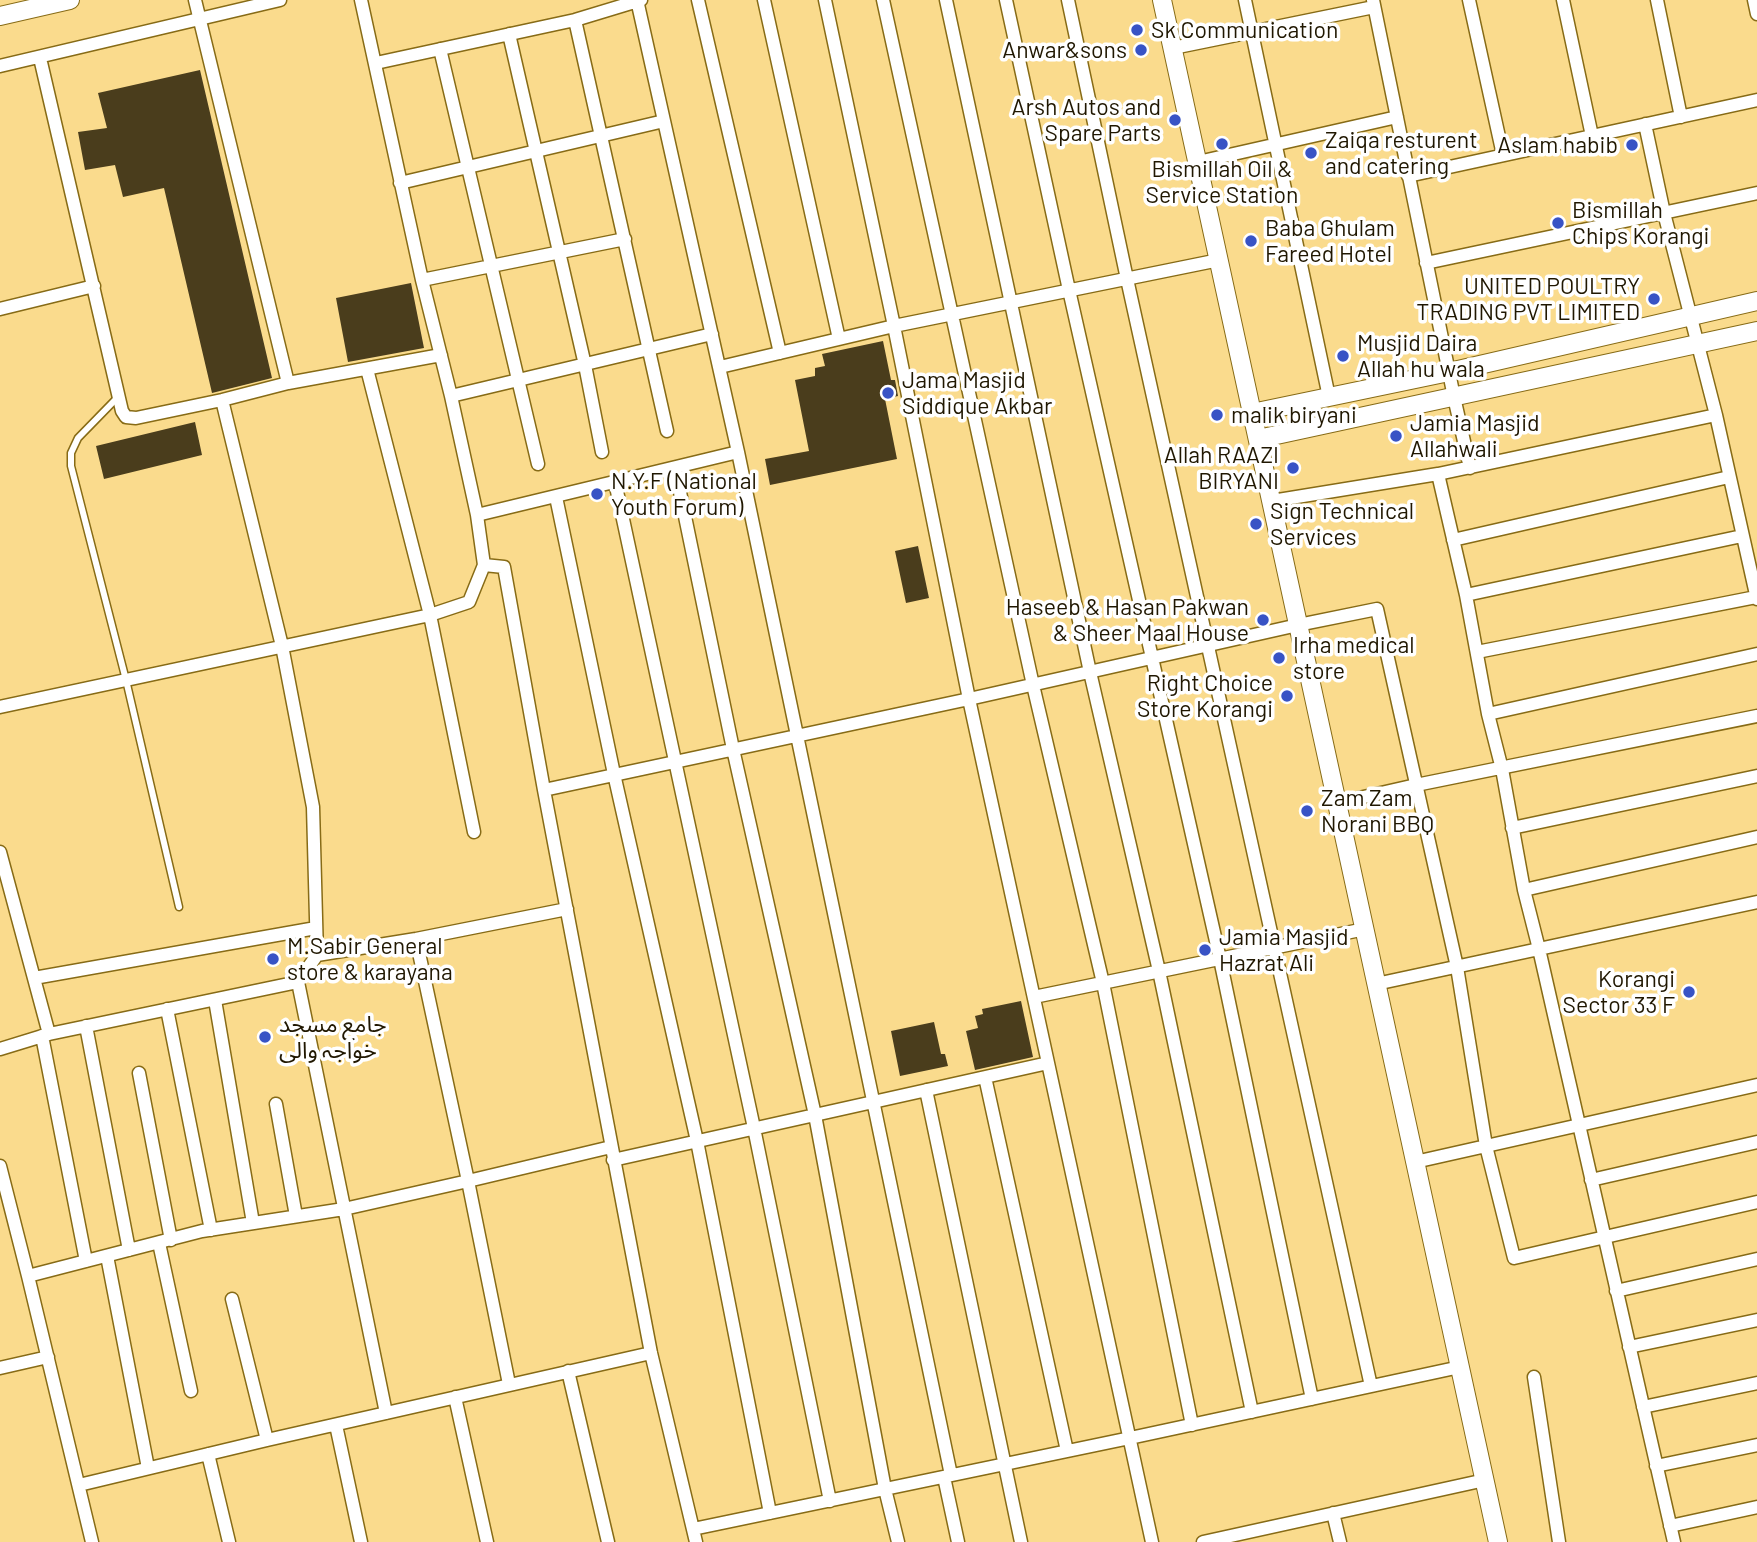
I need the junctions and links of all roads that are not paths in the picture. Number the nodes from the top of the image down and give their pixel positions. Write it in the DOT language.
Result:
graph roads {
  1 [pos="70,0"];
  2 [pos="195,0"];
  3 [pos="280,0"];
  4 [pos="361,0"];
  5 [pos="638,0"];
  6 [pos="698,0"];
  7 [pos="764,0"];
  8 [pos="825,0"];
  9 [pos="883,0"];
  10 [pos="946,0"];
  11 [pos="1006,0"];
  12 [pos="1068,0"];
  13 [pos="1162,0"];
  14 [pos="1245,0"];
  15 [pos="1469,0"];
  16 [pos="1563,0"];
  17 [pos="1657,0"];
  18 [pos="1754,0"];
  19 [pos="1373,3"];
  20 [pos="1757,14"];
  21 [pos="0,16"];
  22 [pos="199,19"];
  23 [pos="575,20"];
  24 [pos="1251,32"];
  25 [pos="509,34"];
  26 [pos="1173,48"];
  27 [pos="440,49"];
  28 [pos="40,58"];
  29 [pos="376,64"];
  30 [pos="0,66"];
  31 [pos="1757,100"];
  32 [pos="1397,117"];
  33 [pos="1681,117"];
  34 [pos="664,121"];
  35 [pos="1645,124"];
  36 [pos="601,136"];
  37 [pos="1592,136"];
  38 [pos="1275,145"];
  39 [pos="535,151"];
  40 [pos="1503,155"];
  41 [pos="1198,162"];
  42 [pos="467,167"];
  43 [pos="1408,176"];
  44 [pos="400,183"];
  45 [pos="1757,193"];
  46 [pos="1664,213"];
  47 [pos="625,239"];
  48 [pos="559,253"];
  49 [pos="1219,260"];
  50 [pos="1426,263"];
  51 [pos="492,267"];
  52 [pos="1127,279"];
  53 [pos="422,280"];
  54 [pos="94,286"];
  55 [pos="1069,290"];
  56 [pos="1757,301"];
  57 [pos="1010,302"];
  58 [pos="0,309"];
  59 [pos="952,314"];
  60 [pos="1690,316"];
  61 [pos="894,326"];
  62 [pos="1757,331"];
  63 [pos="712,334"];
  64 [pos="839,339"];
  65 [pos="1698,343"];
  66 [pos="649,349"];
  67 [pos="780,353"];
  68 [pos="441,355"];
  69 [pos="585,365"];
  70 [pos="720,367"];
  71 [pos="367,369"];
  72 [pos="1448,372"];
  73 [pos="519,380"];
  74 [pos="288,383"];
  75 [pos="451,396"];
  76 [pos="118,397"];
  77 [pos="1329,397"];
  78 [pos="1454,397"];
  79 [pos="222,400"];
  80 [pos="1252,413"];
  81 [pos="1716,415"];
  82 [pos="667,431"];
  83 [pos="1258,439"];
  84 [pos="602,452"];
  85 [pos="738,452"];
  86 [pos="538,464"];
  87 [pos="675,468"];
  88 [pos="1470,468"];
  89 [pos="1438,474"];
  90 [pos="1729,477"];
  91 [pos="615,482"];
  92 [pos="556,497"];
  93 [pos="1272,501"];
  94 [pos="477,515"];
  95 [pos="1742,537"];
  96 [pos="1453,540"];
  97 [pos="484,565"];
  98 [pos="1466,596"];
  99 [pos="1757,598"];
  100 [pos="430,615"];
  101 [pos="1298,625"];
  102 [pos="1208,645"];
  103 [pos="282,646"];
  104 [pos="1477,652"];
  105 [pos="1757,653"];
  106 [pos="1152,658"];
  107 [pos="1090,672"];
  108 [pos="126,680"];
  109 [pos="1033,685"];
  110 [pos="969,699"];
  111 [pos="0,707"];
  112 [pos="1488,713"];
  113 [pos="1757,716"];
  114 [pos="796,735"];
  115 [pos="733,749"];
  116 [pos="674,762"];
  117 [pos="1502,769"];
  118 [pos="614,774"];
  119 [pos="1757,776"];
  120 [pos="1416,785"];
  121 [pos="544,790"];
  122 [pos="1337,803"];
  123 [pos="1512,828"];
  124 [pos="474,832"];
  125 [pos="1757,837"];
  126 [pos="0,852"];
  127 [pos="1524,890"];
  128 [pos="1757,902"];
  129 [pos="179,906"];
  130 [pos="567,909"];
  131 [pos="316,928"];
  132 [pos="1365,929"];
  133 [pos="416,939"];
  134 [pos="1273,948"];
  135 [pos="1539,949"];
  136 [pos="317,955"];
  137 [pos="1220,959"];
  138 [pos="1457,967"];
  139 [pos="1159,971"];
  140 [pos="34,978"];
  141 [pos="298,982"];
  142 [pos="1103,983"];
  143 [pos="1376,984"];
  144 [pos="1034,997"];
  145 [pos="215,999"];
  146 [pos="167,1009"];
  147 [pos="86,1026"];
  148 [pos="46,1035"];
  149 [pos="0,1049"];
  150 [pos="1048,1063"];
  151 [pos="139,1073"];
  152 [pos="985,1077"];
  153 [pos="1757,1085"];
  154 [pos="926,1090"];
  155 [pos="874,1102"];
  156 [pos="276,1104"];
  157 [pos="815,1115"];
  158 [pos="1579,1125"];
  159 [pos="754,1128"];
  160 [pos="697,1141"];
  161 [pos="1757,1142"];
  162 [pos="1486,1146"];
  163 [pos="612,1153"];
  164 [pos="1415,1162"];
  165 [pos="0,1166"];
  166 [pos="1591,1180"];
  167 [pos="468,1181"];
  168 [pos="1757,1202"];
  169 [pos="344,1209"];
  170 [pos="296,1216"];
  171 [pos="253,1223"];
  172 [pos="211,1230"];
  173 [pos="1604,1237"];
  174 [pos="165,1241"];
  175 [pos="130,1250"];
  176 [pos="107,1256"];
  177 [pos="1757,1259"];
  178 [pos="86,1261"];
  179 [pos="28,1276"];
  180 [pos="1616,1291"];
  181 [pos="232,1300"];
  182 [pos="1757,1320"];
  183 [pos="1629,1348"];
  184 [pos="651,1353"];
  185 [pos="48,1357"];
  186 [pos="1460,1367"];
  187 [pos="0,1368"];
  188 [pos="568,1371"];
  189 [pos="1534,1377"];
  190 [pos="1757,1383"];
  191 [pos="509,1384"];
  192 [pos="1371,1386"];
  193 [pos="191,1391"];
  194 [pos="455,1396"];
  195 [pos="1312,1399"];
  196 [pos="1643,1407"];
  197 [pos="1251,1412"];
  198 [pos="386,1413"];
  199 [pos="1192,1424"];
  200 [pos="335,1425"];
  201 [pos="1130,1438"];
  202 [pos="267,1440"];
  203 [pos="1757,1445"];
  204 [pos="1067,1451"];
  205 [pos="208,1454"];
  206 [pos="1004,1464"];
  207 [pos="1656,1466"];
  208 [pos="148,1468"];
  209 [pos="948,1476"];
  210 [pos="1485,1480"];
  211 [pos="79,1485"];
  212 [pos="885,1489"];
  213 [pos="830,1501"];
  214 [pos="1757,1507"];
  215 [pos="770,1513"];
  216 [pos="1333,1514"];
  217 [pos="1670,1526"];
  218 [pos="694,1536"];
  219 [pos="92,1542"];
  220 [pos="229,1542"];
  221 [pos="360,1542"];
  222 [pos="487,1542"];
  223 [pos="608,1542"];
  224 [pos="898,1542"];
  225 [pos="958,1542"];
  226 [pos="1021,1542"];
  227 [pos="1152,1542"];
  228 [pos="1203,1542"];
  229 [pos="1340,1542"];
  230 [pos="1498,1542"];
  231 [pos="1559,1542"];
  232 [pos="1674,1542"];
  1 -- 21 [label="street"];
  2 -- 22 [label="street"];
  3 -- 22 [label="street"];
  4 -- 29 [label="street"];
  5 -- 23 [label="street"];
  5 -- 34 [label="street"];
  6 -- 67 [label="street"];
  7 -- 64 [label="street"];
  8 -- 61 [label="street"];
  9 -- 59 [label="street"];
  10 -- 57 [label="street"];
  11 -- 55 [label="street"];
  12 -- 52 [label="street"];
  13 -- 26 [label="street"];
  14 -- 24 [label="street"];
  15 -- 40 [label="street"];
  16 -- 37 [label="street"];
  17 -- 33 [label="street"];
  18 -- 20 [label="street"];
  19 -- 24 [label="street"];
  19 -- 32 [label="street"];
  22 -- 28 [label="street"];
  22 -- 74 [label="street"];
  23 -- 25 [label="street"];
  23 -- 36 [label="street"];
  24 -- 26 [label="street"];
  24 -- 38 [label="street"];
  25 -- 27 [label="street"];
  25 -- 39 [label="street"];
  26 -- 41 [label="street"];
  27 -- 29 [label="street"];
  27 -- 42 [label="street"];
  28 -- 30 [label="street"];
  28 -- 54 [label="street"];
  29 -- 44 [label="street"];
  31 -- 33 [label="street"];
  32 -- 38 [label="street"];
  32 -- 43 [label="street"];
  33 -- 35 [label="street"];
  34 -- 36 [label="street"];
  34 -- 63 [label="street"];
  35 -- 37 [label="street"];
  35 -- 46 [label="street"];
  36 -- 39 [label="street"];
  36 -- 47 [label="street"];
  37 -- 40 [label="street"];
  38 -- 41 [label="street"];
  38 -- 77 [label="street"];
  39 -- 42 [label="street"];
  39 -- 48 [label="street"];
  40 -- 43 [label="street"];
  41 -- 49 [label="street"];
  42 -- 44 [label="street"];
  42 -- 51 [label="street"];
  43 -- 50 [label="street"];
  44 -- 53 [label="street"];
  45 -- 46 [label="street"];
  46 -- 50 [label="street"];
  46 -- 60 [label="street"];
  47 -- 48 [label="street"];
  47 -- 66 [label="street"];
  48 -- 51 [label="street"];
  48 -- 69 [label="street"];
  49 -- 52 [label="street"];
  49 -- 80 [label="street"];
  50 -- 72 [label="street"];
  51 -- 53 [label="street"];
  51 -- 73 [label="street"];
  52 -- 55 [label="street"];
  52 -- 102 [label="street"];
  53 -- 68 [label="street"];
  54 -- 58 [label="street"];
  54 -- 76 [label="street"];
  55 -- 57 [label="street"];
  55 -- 106 [label="street"];
  56 -- 60 [label="street"];
  57 -- 59 [label="street"];
  57 -- 107 [label="street"];
  59 -- 61 [label="street"];
  59 -- 109 [label="street"];
  60 -- 65 [label="street"];
  60 -- 72 [label="street"];
  61 -- 64 [label="street"];
  61 -- 110 [label="street"];
  62 -- 65 [label="street"];
  63 -- 66 [label="street"];
  63 -- 70 [label="street"];
  64 -- 67 [label="street"];
  65 -- 78 [label="street"];
  65 -- 81 [label="street"];
  66 -- 69 [label="street"];
  66 -- 82 [label="street"];
  67 -- 70 [label="street"];
  68 -- 71 [label="street"];
  68 -- 75 [label="street"];
  69 -- 73 [label="street"];
  69 -- 84 [label="street"];
  70 -- 85 [label="street"];
  71 -- 74 [label="street"];
  71 -- 100 [label="street"];
  72 -- 77 [label="street"];
  72 -- 78 [label="street"];
  73 -- 75 [label="street"];
  73 -- 86 [label="street"];
  74 -- 79 [label="street"];
  75 -- 94 [label="street"];
  76 -- 79 [label="street"];
  76 -- 108 [label="lane"];
  77 -- 80 [label="street"];
  78 -- 83 [label="street"];
  78 -- 88 [label="street"];
  79 -- 103 [label="street"];
  80 -- 83 [label="street"];
  81 -- 88 [label="street"];
  81 -- 90 [label="street"];
  83 -- 93 [label="street"];
  85 -- 87 [label="street"];
  85 -- 114 [label="street"];
  87 -- 91 [label="street"];
  87 -- 115 [label="street"];
  88 -- 89 [label="street"];
  89 -- 93 [label="street"];
  89 -- 96 [label="street"];
  90 -- 95 [label="street"];
  90 -- 96 [label="street"];
  91 -- 92 [label="street"];
  91 -- 116 [label="street"];
  92 -- 94 [label="street"];
  92 -- 118 [label="street"];
  93 -- 101 [label="street"];
  94 -- 97 [label="street"];
  95 -- 98 [label="street"];
  95 -- 99 [label="street"];
  96 -- 98 [label="street"];
  97 -- 100 [label="street"];
  97 -- 121 [label="street"];
  98 -- 104 [label="street"];
  99 -- 104 [label="street"];
  100 -- 103 [label="street"];
  100 -- 124 [label="street"];
  101 -- 102 [label="street"];
  101 -- 120 [label="street"];
  101 -- 122 [label="street"];
  102 -- 106 [label="street"];
  102 -- 134 [label="street"];
  103 -- 108 [label="street"];
  103 -- 131 [label="street"];
  104 -- 112 [label="street"];
  105 -- 112 [label="street"];
  106 -- 107 [label="street"];
  106 -- 137 [label="street"];
  107 -- 109 [label="street"];
  107 -- 139 [label="street"];
  108 -- 111 [label="street"];
  108 -- 129 [label="lane"];
  109 -- 110 [label="street"];
  109 -- 142 [label="street"];
  110 -- 114 [label="street"];
  110 -- 144 [label="street"];
  112 -- 117 [label="street"];
  113 -- 117 [label="street"];
  114 -- 115 [label="street"];
  114 -- 155 [label="street"];
  115 -- 116 [label="street"];
  115 -- 157 [label="street"];
  116 -- 118 [label="street"];
  116 -- 159 [label="street"];
  117 -- 120 [label="street"];
  117 -- 123 [label="street"];
  118 -- 121 [label="street"];
  118 -- 160 [label="street"];
  119 -- 123 [label="street"];
  120 -- 122 [label="street"];
  120 -- 138 [label="street"];
  121 -- 130 [label="street"];
  122 -- 132 [label="street"];
  123 -- 127 [label="street"];
  125 -- 127 [label="street"];
  126 -- 140 [label="street"];
  127 -- 135 [label="street"];
  128 -- 135 [label="street"];
  130 -- 133 [label="street"];
  130 -- 163 [label="street"];
  131 -- 136 [label="street"];
  131 -- 140 [label="street"];
  132 -- 134 [label="street"];
  132 -- 143 [label="street"];
  133 -- 136 [label="street"];
  133 -- 167 [label="street"];
  134 -- 137 [label="street"];
  134 -- 192 [label="street"];
  135 -- 138 [label="street"];
  135 -- 158 [label="street"];
  136 -- 141 [label="street"];
  137 -- 139 [label="street"];
  137 -- 195 [label="street"];
  138 -- 143 [label="street"];
  138 -- 162 [label="street"];
  139 -- 142 [label="street"];
  139 -- 197 [label="street"];
  140 -- 148 [label="street"];
  141 -- 145 [label="street"];
  141 -- 169 [label="street"];
  142 -- 144 [label="street"];
  142 -- 199 [label="street"];
  143 -- 164 [label="street"];
  144 -- 150 [label="street"];
  145 -- 146 [label="street"];
  145 -- 171 [label="street"];
  146 -- 147 [label="street"];
  146 -- 172 [label="street"];
  147 -- 148 [label="street"];
  147 -- 175 [label="street"];
  148 -- 149 [label="street"];
  148 -- 178 [label="street"];
  150 -- 152 [label="street"];
  150 -- 201 [label="street"];
  151 -- 174 [label="street"];
  152 -- 154 [label="street"];
  152 -- 204 [label="street"];
  153 -- 158 [label="street"];
  154 -- 155 [label="street"];
  154 -- 206 [label="street"];
  155 -- 157 [label="street"];
  155 -- 209 [label="street"];
  156 -- 170 [label="street"];
  157 -- 159 [label="street"];
  157 -- 212 [label="street"];
  158 -- 162 [label="street"];
  158 -- 166 [label="street"];
  159 -- 160 [label="street"];
  159 -- 213 [label="street"];
  160 -- 163 [label="street"];
  160 -- 215 [label="street"];
  161 -- 166 [label="street"];
  162 -- 164 [label="street"];
  162 -- 173 [label="street"];
  163 -- 167 [label="street"];
  163 -- 184 [label="street"];
  164 -- 186 [label="street"];
  165 -- 179 [label="street"];
  166 -- 173 [label="street"];
  167 -- 169 [label="street"];
  167 -- 191 [label="street"];
  168 -- 173 [label="street"];
  169 -- 170 [label="street"];
  169 -- 198 [label="street"];
  170 -- 171 [label="street"];
  171 -- 172 [label="street"];
  172 -- 174 [label="street"];
  173 -- 180 [label="street"];
  174 -- 175 [label="street"];
  174 -- 193 [label="street"];
  175 -- 176 [label="street"];
  176 -- 178 [label="street"];
  176 -- 208 [label="street"];
  177 -- 180 [label="street"];
  178 -- 179 [label="street"];
  179 -- 185 [label="street"];
  180 -- 183 [label="street"];
  181 -- 202 [label="street"];
  182 -- 183 [label="street"];
  183 -- 196 [label="street"];
  184 -- 188 [label="street"];
  184 -- 218 [label="street"];
  185 -- 187 [label="street"];
  185 -- 211 [label="street"];
  186 -- 192 [label="street"];
  186 -- 210 [label="street"];
  188 -- 191 [label="street"];
  188 -- 223 [label="street"];
  189 -- 231 [label="street"];
  190 -- 196 [label="street"];
  191 -- 194 [label="street"];
  192 -- 195 [label="street"];
  194 -- 198 [label="street"];
  194 -- 222 [label="street"];
  195 -- 197 [label="street"];
  196 -- 207 [label="street"];
  197 -- 199 [label="street"];
  198 -- 200 [label="street"];
  199 -- 201 [label="street"];
  200 -- 202 [label="street"];
  200 -- 221 [label="street"];
  201 -- 204 [label="street"];
  201 -- 227 [label="street"];
  202 -- 205 [label="street"];
  203 -- 207 [label="street"];
  204 -- 206 [label="street"];
  205 -- 208 [label="street"];
  205 -- 220 [label="street"];
  206 -- 209 [label="street"];
  206 -- 226 [label="street"];
  207 -- 217 [label="street"];
  208 -- 211 [label="street"];
  209 -- 212 [label="street"];
  209 -- 225 [label="street"];
  210 -- 216 [label="street"];
  210 -- 230 [label="street"];
  211 -- 219 [label="street"];
  212 -- 213 [label="street"];
  212 -- 224 [label="street"];
  213 -- 215 [label="street"];
  214 -- 217 [label="street"];
  215 -- 218 [label="street"];
  216 -- 228 [label="street"];
  216 -- 229 [label="street"];
  217 -- 232 [label="street"];
}
